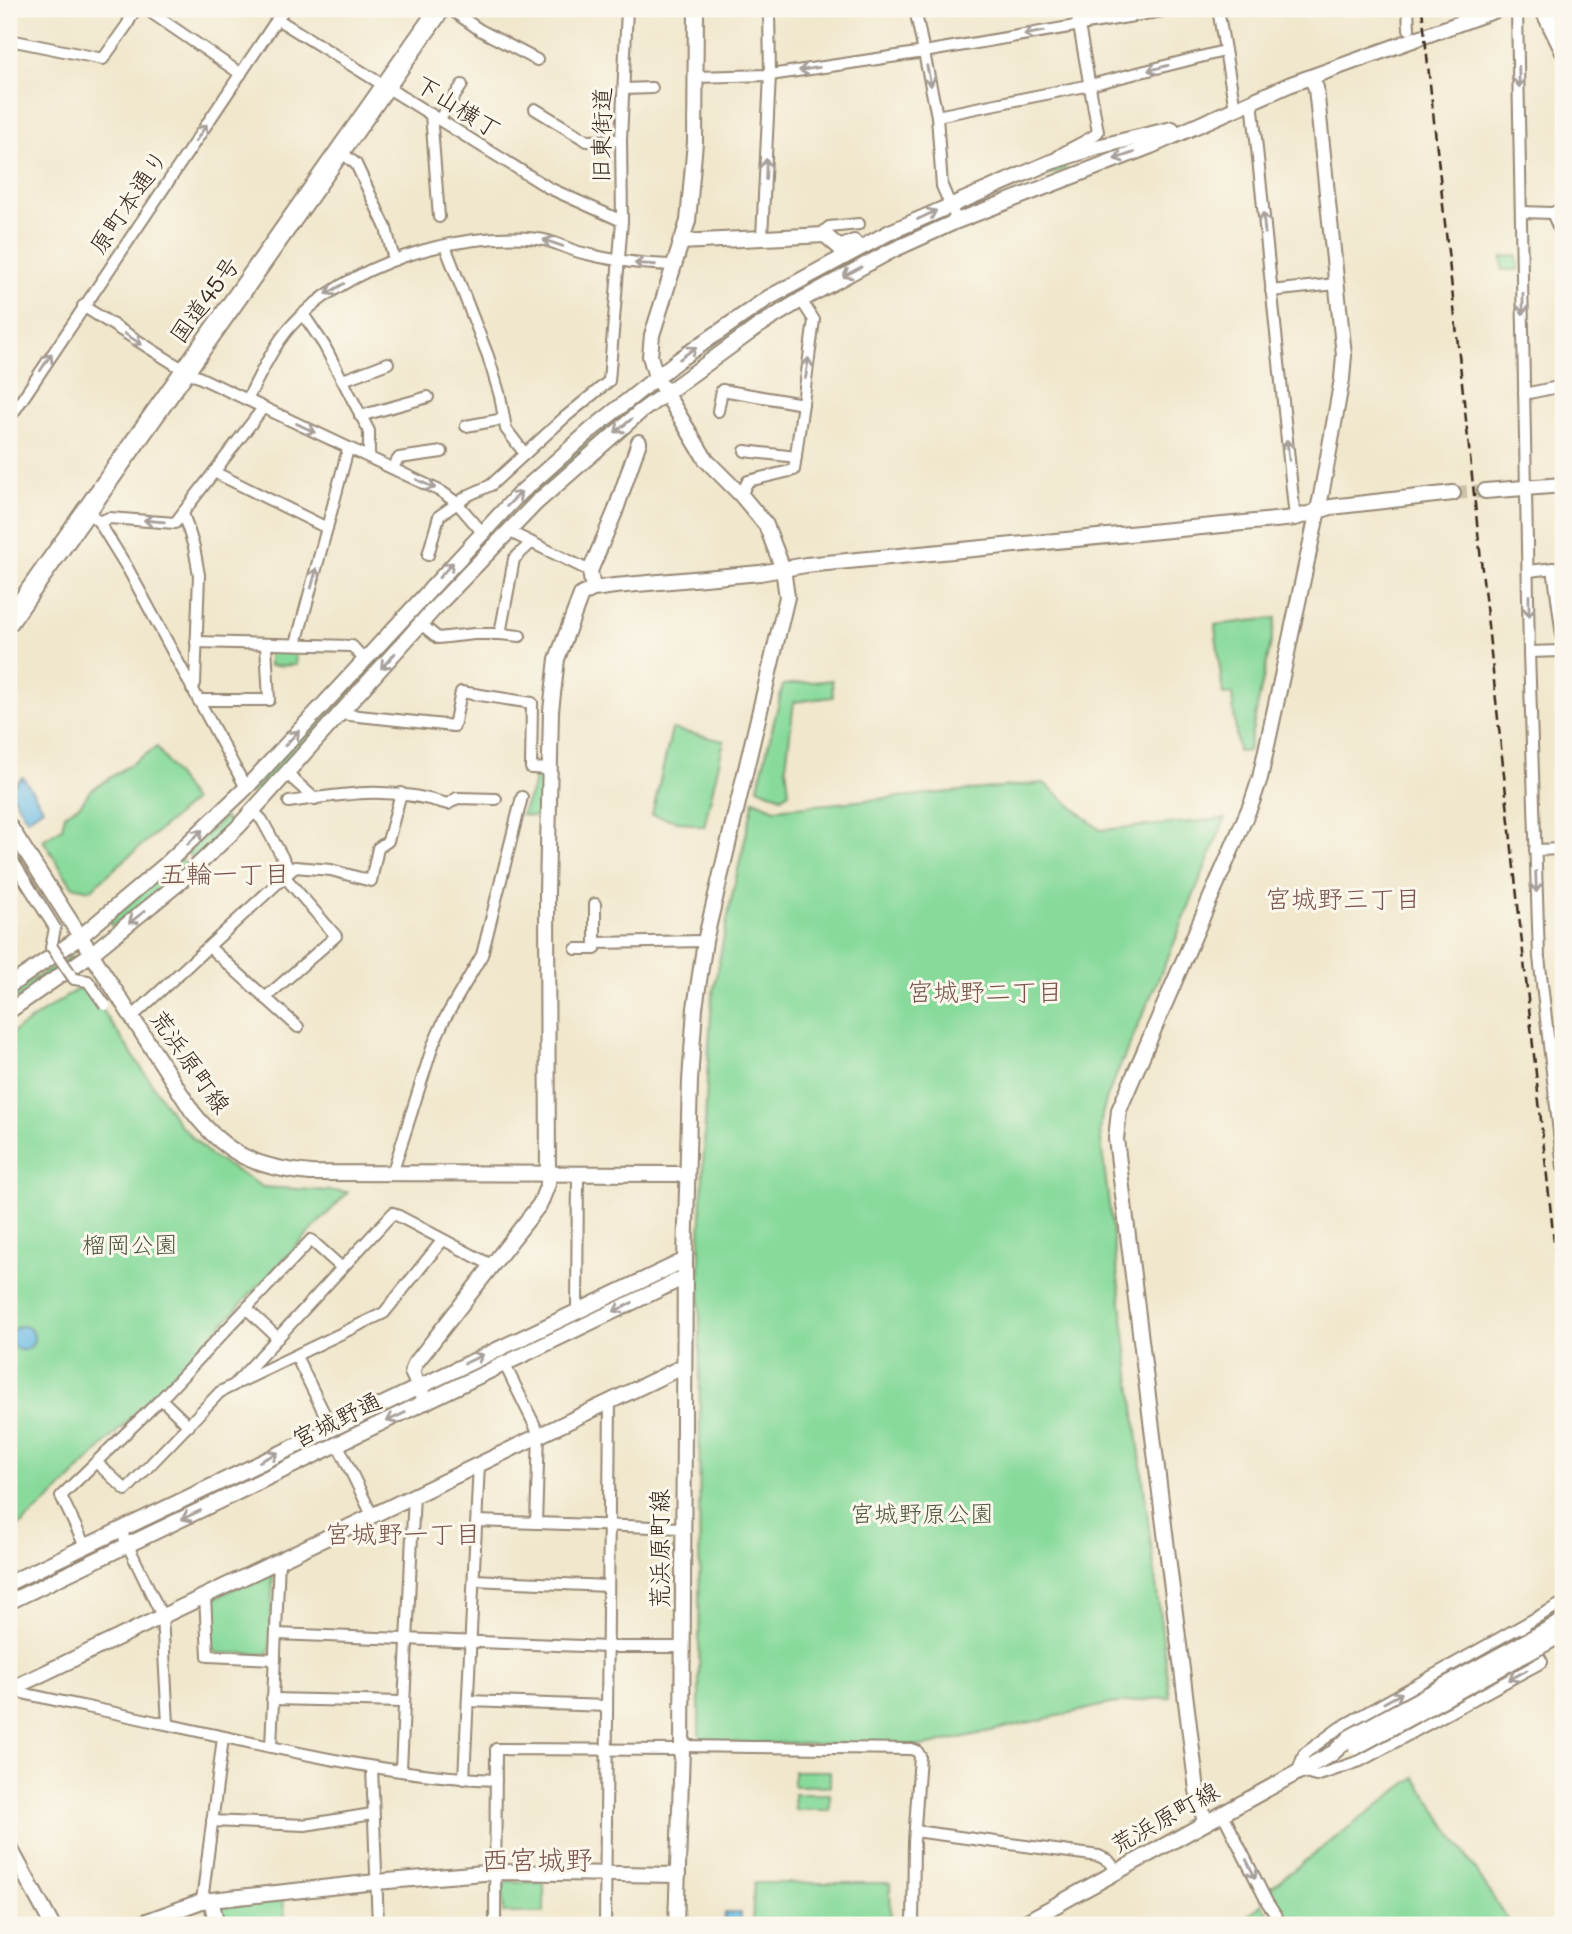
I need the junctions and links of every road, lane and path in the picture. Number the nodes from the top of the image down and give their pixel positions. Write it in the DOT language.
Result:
graph roads {
  1 [pos="135,9"];
  2 [pos="146,9"];
  3 [pos="284,9"];
  4 [pos="440,9"];
  5 [pos="450,9"];
  6 [pos="627,9"];
  7 [pos="696,9"];
  8 [pos="769,9"];
  9 [pos="915,9"];
  10 [pos="1076,9"];
  11 [pos="1174,9"];
  12 [pos="1218,9"];
  13 [pos="1408,9"];
  14 [pos="1499,9"];
  15 [pos="1517,9"];
  16 [pos="1542,9"];
  17 [pos="1557,9"];
  18 [pos="277,19"];
  19 [pos="1563,21"];
  20 [pos="1079,25"];
  21 [pos="1409,29"];
  22 [pos="9,43"];
  23 [pos="1224,51"];
  24 [pos="924,52"];
  25 [pos="1563,52"];
  26 [pos="537,60"];
  27 [pos="241,74"];
  28 [pos="770,75"];
  29 [pos="695,77"];
  30 [pos="1311,77"];
  31 [pos="462,85"];
  32 [pos="1090,85"];
  33 [pos="387,88"];
  34 [pos="652,88"];
  35 [pos="624,89"];
  36 [pos="1252,100"];
  37 [pos="535,108"];
  38 [pos="1235,108"];
  39 [pos="937,116"];
  40 [pos="435,117"];
  41 [pos="1209,120"];
  42 [pos="621,140"];
  43 [pos="341,152"];
  44 [pos="1052,161"];
  45 [pos="950,204"];
  46 [pos="1563,208"];
  47 [pos="1522,212"];
  48 [pos="1552,213"];
  49 [pos="439,217"];
  50 [pos="622,221"];
  51 [pos="957,221"];
  52 [pos="859,224"];
  53 [pos="890,232"];
  54 [pos="820,236"];
  55 [pos="762,237"];
  56 [pos="1563,237"];
  57 [pos="680,242"];
  58 [pos="445,246"];
  59 [pos="394,260"];
  60 [pos="618,262"];
  61 [pos="672,265"];
  62 [pos="1336,284"];
  63 [pos="1271,291"];
  64 [pos="768,298"];
  65 [pos="801,300"];
  66 [pos="83,306"];
  67 [pos="303,314"];
  68 [pos="388,363"];
  69 [pos="184,370"];
  70 [pos="656,377"];
  71 [pos="343,380"];
  72 [pos="1563,386"];
  73 [pos="665,393"];
  74 [pos="1524,394"];
  75 [pos="428,397"];
  76 [pos="247,400"];
  77 [pos="803,404"];
  78 [pos="263,408"];
  79 [pos="718,411"];
  80 [pos="360,416"];
  81 [pos="9,419"];
  82 [pos="504,419"];
  83 [pos="466,426"];
  84 [pos="639,442"];
  85 [pos="348,449"];
  86 [pos="745,451"];
  87 [pos="442,452"];
  88 [pos="524,454"];
  89 [pos="369,457"];
  90 [pos="796,457"];
  91 [pos="392,468"];
  92 [pos="214,472"];
  93 [pos="1563,485"];
  94 [pos="1526,488"];
  95 [pos="1485,491"];
  96 [pos="1454,494"];
  97 [pos="741,495"];
  98 [pos="457,503"];
  99 [pos="1317,512"];
  100 [pos="183,513"];
  101 [pos="92,516"];
  102 [pos="1295,518"];
  103 [pos="327,528"];
  104 [pos="482,531"];
  105 [pos="508,531"];
  106 [pos="531,543"];
  107 [pos="428,555"];
  108 [pos="1558,568"];
  109 [pos="783,569"];
  110 [pos="590,571"];
  111 [pos="1529,571"];
  112 [pos="593,589"];
  113 [pos="9,621"];
  114 [pos="421,625"];
  115 [pos="500,634"];
  116 [pos="520,636"];
  117 [pos="196,642"];
  118 [pos="1563,643"];
  119 [pos="296,644"];
  120 [pos="266,645"];
  121 [pos="1563,650"];
  122 [pos="1529,652"];
  123 [pos="364,659"];
  124 [pos="192,690"];
  125 [pos="198,700"];
  126 [pos="340,714"];
  127 [pos="549,769"];
  128 [pos="286,773"];
  129 [pos="246,788"];
  130 [pos="401,793"];
  131 [pos="522,797"];
  132 [pos="315,799"];
  133 [pos="496,799"];
  134 [pos="289,802"];
  135 [pos="253,811"];
  136 [pos="9,825"];
  137 [pos="1563,849"];
  138 [pos="1535,850"];
  139 [pos="9,855"];
  140 [pos="287,874"];
  141 [pos="595,904"];
  142 [pos="80,937"];
  143 [pos="705,941"];
  144 [pos="595,943"];
  145 [pos="209,947"];
  146 [pos="576,949"];
  147 [pos="91,954"];
  148 [pos="9,986"];
  149 [pos="265,998"];
  150 [pos="105,1005"];
  151 [pos="9,1011"];
  152 [pos="132,1017"];
  153 [pos="298,1027"];
  154 [pos="1563,1046"];
  155 [pos="1550,1047"];
  156 [pos="1561,1134"];
  157 [pos="1563,1168"];
  158 [pos="392,1174"];
  159 [pos="550,1174"];
  160 [pos="578,1174"];
  161 [pos="687,1174"];
  162 [pos="442,1241"];
  163 [pos="685,1260"];
  164 [pos="491,1265"];
  165 [pos="342,1268"];
  166 [pos="685,1277"];
  167 [pos="247,1309"];
  168 [pos="577,1310"];
  169 [pos="278,1338"];
  170 [pos="296,1356"];
  171 [pos="505,1365"];
  172 [pos="684,1367"];
  173 [pos="234,1385"];
  174 [pos="418,1385"];
  175 [pos="161,1399"];
  176 [pos="610,1400"];
  177 [pos="426,1402"];
  178 [pos="189,1426"];
  179 [pos="331,1427"];
  180 [pos="539,1434"];
  181 [pos="338,1445"];
  182 [pos="96,1462"];
  183 [pos="479,1463"];
  184 [pos="414,1494"];
  185 [pos="372,1515"];
  186 [pos="477,1521"];
  187 [pos="536,1523"];
  188 [pos="608,1526"];
  189 [pos="682,1528"];
  190 [pos="120,1529"];
  191 [pos="128,1545"];
  192 [pos="85,1546"];
  193 [pos="279,1560"];
  194 [pos="474,1580"];
  195 [pos="9,1583"];
  196 [pos="608,1586"];
  197 [pos="205,1596"];
  198 [pos="9,1602"];
  199 [pos="1559,1605"];
  200 [pos="162,1616"];
  201 [pos="1563,1621"];
  202 [pos="1523,1627"];
  203 [pos="276,1633"];
  204 [pos="1563,1634"];
  205 [pos="408,1639"];
  206 [pos="470,1641"];
  207 [pos="608,1647"];
  208 [pos="683,1647"];
  209 [pos="275,1659"];
  210 [pos="9,1690"];
  211 [pos="272,1699"];
  212 [pos="468,1701"];
  213 [pos="403,1702"];
  214 [pos="607,1706"];
  215 [pos="168,1724"];
  216 [pos="223,1738"];
  217 [pos="1353,1742"];
  218 [pos="271,1747"];
  219 [pos="682,1748"];
  220 [pos="607,1750"];
  221 [pos="372,1766"];
  222 [pos="401,1769"];
  223 [pos="1297,1772"];
  224 [pos="464,1779"];
  225 [pos="496,1780"];
  226 [pos="1222,1812"];
  227 [pos="372,1814"];
  228 [pos="212,1821"];
  229 [pos="1205,1822"];
  230 [pos="915,1831"];
  231 [pos="10,1851"];
  232 [pos="1117,1871"];
  233 [pos="496,1872"];
  234 [pos="605,1874"];
  235 [pos="678,1875"];
  236 [pos="376,1882"];
  237 [pos="206,1900"];
  238 [pos="52,1925"];
  239 [pos="136,1925"];
  240 [pos="217,1925"];
  241 [pos="377,1925"];
  242 [pos="495,1925"];
  243 [pos="605,1925"];
  244 [pos="676,1925"];
  245 [pos="913,1925"];
  246 [pos="1020,1925"];
  247 [pos="1282,1925"];
  1 -- 22 [label="street"];
  2 -- 27 [label="street"];
  3 -- 18 [label="street, 原町本通り"];
  4 -- 33 [label="highway, 国道45号"];
  5 -- 26 [label="street"];
  6 -- 35 [label="street, 旧東街道"];
  7 -- 29 [label="street"];
  8 -- 28 [label="street"];
  9 -- 24 [label="street"];
  10 -- 20 [label="street"];
  11 -- 20 [label="street"];
  12 -- 23 [label="street"];
  13 -- 21 [label="street"];
  14 -- 30 [label="street"];
  15 -- 47 [label="street, one-way"];
  16 -- 25 [label="street"];
  17 -- 19 [label="street"];
  18 -- 27 [label="street, 原町本通り"];
  18 -- 33 [label="street, 下山横丁"];
  20 -- 24 [label="street, one-way"];
  20 -- 32 [label="street"];
  23 -- 32 [label="street, one-way"];
  23 -- 38 [label="street"];
  24 -- 28 [label="street, one-way"];
  24 -- 39 [label="street, one-way"];
  66 -- 27 [label="street, 原町本通り, one-way"];
  28 -- 29 [label="street"];
  55 -- 28 [label="street, one-way"];
  29 -- 57 [label="street"];
  30 -- 36 [label="street"];
  30 -- 62 [label="street"];
  31 -- 40 [label="street"];
  32 -- 39 [label="street"];
  32 -- 44 [label="street"];
  33 -- 40 [label="street, 下山横丁"];
  33 -- 43 [label="highway, 国道45号"];
  34 -- 35 [label="street"];
  35 -- 42 [label="street, 旧東街道"];
  36 -- 38 [label="street"];
  63 -- 36 [label="street, one-way"];
  37 -- 42 [label="street"];
  38 -- 41 [label="street"];
  39 -- 45 [label="street"];
  40 -- 49 [label="street"];
  40 -- 50 [label="street, 下山横丁"];
  41 -- 44 [label="street"];
  41 -- 51 [label="street, one-way"];
  42 -- 50 [label="street, 旧東街道"];
  43 -- 59 [label="street"];
  43 -- 69 [label="highway, 国道45号"];
  44 -- 45 [label="street"];
  45 -- 51 [label="street"];
  53 -- 45 [label="street, one-way"];
  46 -- 48 [label="street"];
  47 -- 48 [label="street"];
  47 -- 74 [label="street, one-way"];
  48 -- 56 [label="street"];
  50 -- 60 [label="street, 旧東街道"];
  51 -- 65 [label="street, one-way"];
  52 -- 54 [label="street"];
  53 -- 54 [label="street"];
  53 -- 64 [label="street"];
  54 -- 55 [label="street"];
  54 -- 64 [label="street"];
  55 -- 57 [label="street"];
  57 -- 61 [label="street"];
  58 -- 59 [label="street"];
  60 -- 58 [label="street, one-way"];
  58 -- 82 [label="street"];
  59 -- 67 [label="street, one-way"];
  61 -- 60 [label="street, one-way"];
  60 -- 88 [label="street, 旧東街道"];
  61 -- 70 [label="street"];
  62 -- 63 [label="street"];
  62 -- 99 [label="street"];
  102 -- 63 [label="street, one-way"];
  70 -- 64 [label="street, one-way"];
  65 -- 73 [label="street"];
  77 -- 65 [label="street, one-way"];
  66 -- 69 [label="street, one-way"];
  81 -- 66 [label="street, 原町本通り, one-way"];
  67 -- 71 [label="street"];
  67 -- 76 [label="street"];
  68 -- 71 [label="street"];
  69 -- 76 [label="street"];
  69 -- 101 [label="highway, 国道45号"];
  70 -- 73 [label="street, 荒浜原町線"];
  104 -- 70 [label="street, one-way"];
  71 -- 80 [label="street"];
  72 -- 74 [label="street"];
  73 -- 97 [label="street, 荒浜原町線"];
  73 -- 105 [label="street, one-way"];
  74 -- 94 [label="street"];
  75 -- 80 [label="street"];
  76 -- 78 [label="street"];
  77 -- 79 [label="street"];
  77 -- 90 [label="street"];
  78 -- 85 [label="street, one-way"];
  78 -- 92 [label="street"];
  80 -- 89 [label="street"];
  82 -- 83 [label="street"];
  82 -- 88 [label="street"];
  84 -- 110 [label="street"];
  85 -- 89 [label="street"];
  85 -- 103 [label="street"];
  86 -- 90 [label="street"];
  87 -- 91 [label="street"];
  88 -- 98 [label="street, 旧東街道"];
  89 -- 91 [label="street"];
  90 -- 97 [label="street"];
  91 -- 98 [label="street, one-way"];
  92 -- 100 [label="street"];
  92 -- 103 [label="street"];
  93 -- 94 [label="street"];
  94 -- 95 [label="street"];
  94 -- 111 [label="street"];
  96 -- 99 [label="street"];
  97 -- 109 [label="street, 荒浜原町線"];
  98 -- 104 [label="street"];
  98 -- 107 [label="street"];
  99 -- 102 [label="street"];
  99 -- 229 [label="street"];
  100 -- 101 [label="street, one-way"];
  100 -- 117 [label="street"];
  101 -- 113 [label="highway, 国道45号"];
  101 -- 124 [label="street"];
  102 -- 109 [label="street"];
  119 -- 103 [label="street, one-way"];
  123 -- 104 [label="street, one-way"];
  105 -- 106 [label="street"];
  105 -- 114 [label="street"];
  106 -- 110 [label="street"];
  106 -- 115 [label="street"];
  108 -- 111 [label="street"];
  108 -- 118 [label="street"];
  109 -- 112 [label="street"];
  109 -- 143 [label="street, 荒浜原町線"];
  110 -- 112 [label="street"];
  111 -- 122 [label="street, one-way"];
  112 -- 127 [label="street"];
  114 -- 115 [label="street"];
  114 -- 126 [label="street, one-way"];
  115 -- 116 [label="street"];
  117 -- 120 [label="street"];
  117 -- 124 [label="street"];
  119 -- 120 [label="street"];
  119 -- 123 [label="street"];
  120 -- 125 [label="street"];
  121 -- 122 [label="street"];
  122 -- 138 [label="street"];
  129 -- 123 [label="street, one-way"];
  124 -- 125 [label="street"];
  125 -- 129 [label="street"];
  126 -- 127 [label="street"];
  126 -- 128 [label="street"];
  127 -- 159 [label="street"];
  128 -- 132 [label="street"];
  128 -- 135 [label="street"];
  142 -- 129 [label="street, one-way"];
  130 -- 132 [label="street"];
  130 -- 133 [label="street"];
  130 -- 140 [label="street"];
  131 -- 158 [label="street"];
  132 -- 134 [label="street"];
  135 -- 140 [label="street"];
  135 -- 147 [label="street, one-way"];
  136 -- 142 [label="street, 荒浜原町線"];
  137 -- 138 [label="street"];
  138 -- 155 [label="street, one-way"];
  139 -- 150 [label="street, bridge"];
  140 -- 145 [label="street"];
  140 -- 149 [label="street"];
  141 -- 144 [label="street"];
  142 -- 147 [label="street, 荒浜原町線"];
  142 -- 148 [label="street"];
  143 -- 144 [label="street"];
  143 -- 161 [label="street, 荒浜原町線"];
  144 -- 146 [label="street"];
  145 -- 149 [label="street"];
  145 -- 152 [label="street"];
  147 -- 151 [label="street"];
  147 -- 152 [label="street, 荒浜原町線"];
  149 -- 153 [label="street"];
  152 -- 158 [label="street, 荒浜原町線"];
  154 -- 155 [label="street"];
  155 -- 156 [label="street"];
  156 -- 157 [label="street"];
  158 -- 159 [label="street, 荒浜原町線"];
  159 -- 160 [label="street, 荒浜原町線"];
  159 -- 164 [label="street"];
  160 -- 161 [label="street, 荒浜原町線"];
  160 -- 168 [label="street"];
  161 -- 163 [label="street, 荒浜原町線"];
  162 -- 164 [label="street"];
  162 -- 165 [label="street"];
  162 -- 170 [label="street"];
  163 -- 166 [label="street, 荒浜原町線"];
  163 -- 168 [label="street, 宮城野通"];
  164 -- 174 [label="street"];
  165 -- 167 [label="street"];
  165 -- 169 [label="street"];
  166 -- 171 [label="street, 宮城野通, one-way"];
  166 -- 172 [label="street, 荒浜原町線"];
  167 -- 169 [label="street"];
  167 -- 175 [label="street"];
  174 -- 168 [label="street, 宮城野通, one-way"];
  169 -- 173 [label="street"];
  170 -- 173 [label="street"];
  170 -- 179 [label="street"];
  171 -- 177 [label="street, 宮城野通"];
  171 -- 180 [label="street"];
  172 -- 176 [label="street"];
  172 -- 189 [label="street, 荒浜原町線"];
  173 -- 178 [label="street"];
  174 -- 177 [label="street"];
  174 -- 179 [label="street, 宮城野通"];
  175 -- 178 [label="street"];
  175 -- 182 [label="street"];
  176 -- 180 [label="street"];
  176 -- 188 [label="street"];
  177 -- 181 [label="street, 宮城野通, one-way"];
  178 -- 182 [label="street"];
  190 -- 179 [label="street, 宮城野通, one-way"];
  180 -- 183 [label="street"];
  180 -- 187 [label="street"];
  181 -- 185 [label="street"];
  181 -- 191 [label="street, 宮城野通, one-way"];
  182 -- 192 [label="street"];
  183 -- 184 [label="street"];
  183 -- 186 [label="street"];
  184 -- 185 [label="street"];
  184 -- 205 [label="street"];
  185 -- 193 [label="street"];
  186 -- 187 [label="street"];
  186 -- 194 [label="street"];
  187 -- 188 [label="street"];
  188 -- 189 [label="street"];
  188 -- 196 [label="street"];
  189 -- 208 [label="street, 荒浜原町線"];
  190 -- 191 [label="street"];
  190 -- 192 [label="street, 宮城野通"];
  191 -- 198 [label="street, 宮城野通"];
  191 -- 200 [label="street"];
  192 -- 195 [label="street, 宮城野通"];
  193 -- 197 [label="street"];
  193 -- 203 [label="street"];
  194 -- 196 [label="street"];
  194 -- 206 [label="street"];
  196 -- 207 [label="street"];
  197 -- 200 [label="street"];
  197 -- 209 [label="street"];
  199 -- 202 [label="street"];
  200 -- 210 [label="street"];
  200 -- 215 [label="street"];
  201 -- 217 [label="street, 荒浜原町線, bridge"];
  223 -- 202 [label="street, one-way"];
  202 -- 223 [label="street, one-way"];
  203 -- 205 [label="street"];
  203 -- 209 [label="street"];
  204 -- 217 [label="street, 荒浜原町線, bridge"];
  205 -- 206 [label="street"];
  205 -- 213 [label="street"];
  206 -- 207 [label="street"];
  206 -- 212 [label="street"];
  207 -- 208 [label="street"];
  207 -- 214 [label="street"];
  208 -- 219 [label="street, 荒浜原町線"];
  209 -- 211 [label="street"];
  210 -- 215 [label="street"];
  211 -- 213 [label="street"];
  211 -- 218 [label="street"];
  212 -- 214 [label="street"];
  212 -- 224 [label="street"];
  213 -- 222 [label="street"];
  214 -- 220 [label="street"];
  215 -- 216 [label="street"];
  216 -- 218 [label="street"];
  216 -- 228 [label="street"];
  217 -- 223 [label="street, 荒浜原町線"];
  218 -- 221 [label="street"];
  219 -- 220 [label="street"];
  219 -- 230 [label="street"];
  219 -- 235 [label="street, 荒浜原町線"];
  220 -- 225 [label="street"];
  220 -- 234 [label="street"];
  221 -- 222 [label="street"];
  221 -- 227 [label="street"];
  222 -- 224 [label="street"];
  223 -- 226 [label="street, 荒浜原町線"];
  224 -- 225 [label="street"];
  225 -- 233 [label="street"];
  226 -- 229 [label="street, 荒浜原町線"];
  226 -- 247 [label="street, one-way"];
  227 -- 228 [label="street"];
  227 -- 236 [label="street"];
  228 -- 237 [label="street"];
  229 -- 232 [label="street, 荒浜原町線"];
  230 -- 232 [label="street"];
  230 -- 245 [label="street"];
  231 -- 238 [label="street"];
  232 -- 246 [label="street, 荒浜原町線"];
  233 -- 234 [label="street"];
  233 -- 236 [label="street"];
  233 -- 242 [label="street"];
  234 -- 235 [label="street"];
  234 -- 243 [label="street"];
  235 -- 244 [label="street, 荒浜原町線"];
  236 -- 237 [label="street"];
  236 -- 241 [label="street"];
  237 -- 239 [label="street"];
  237 -- 240 [label="street"];
}
